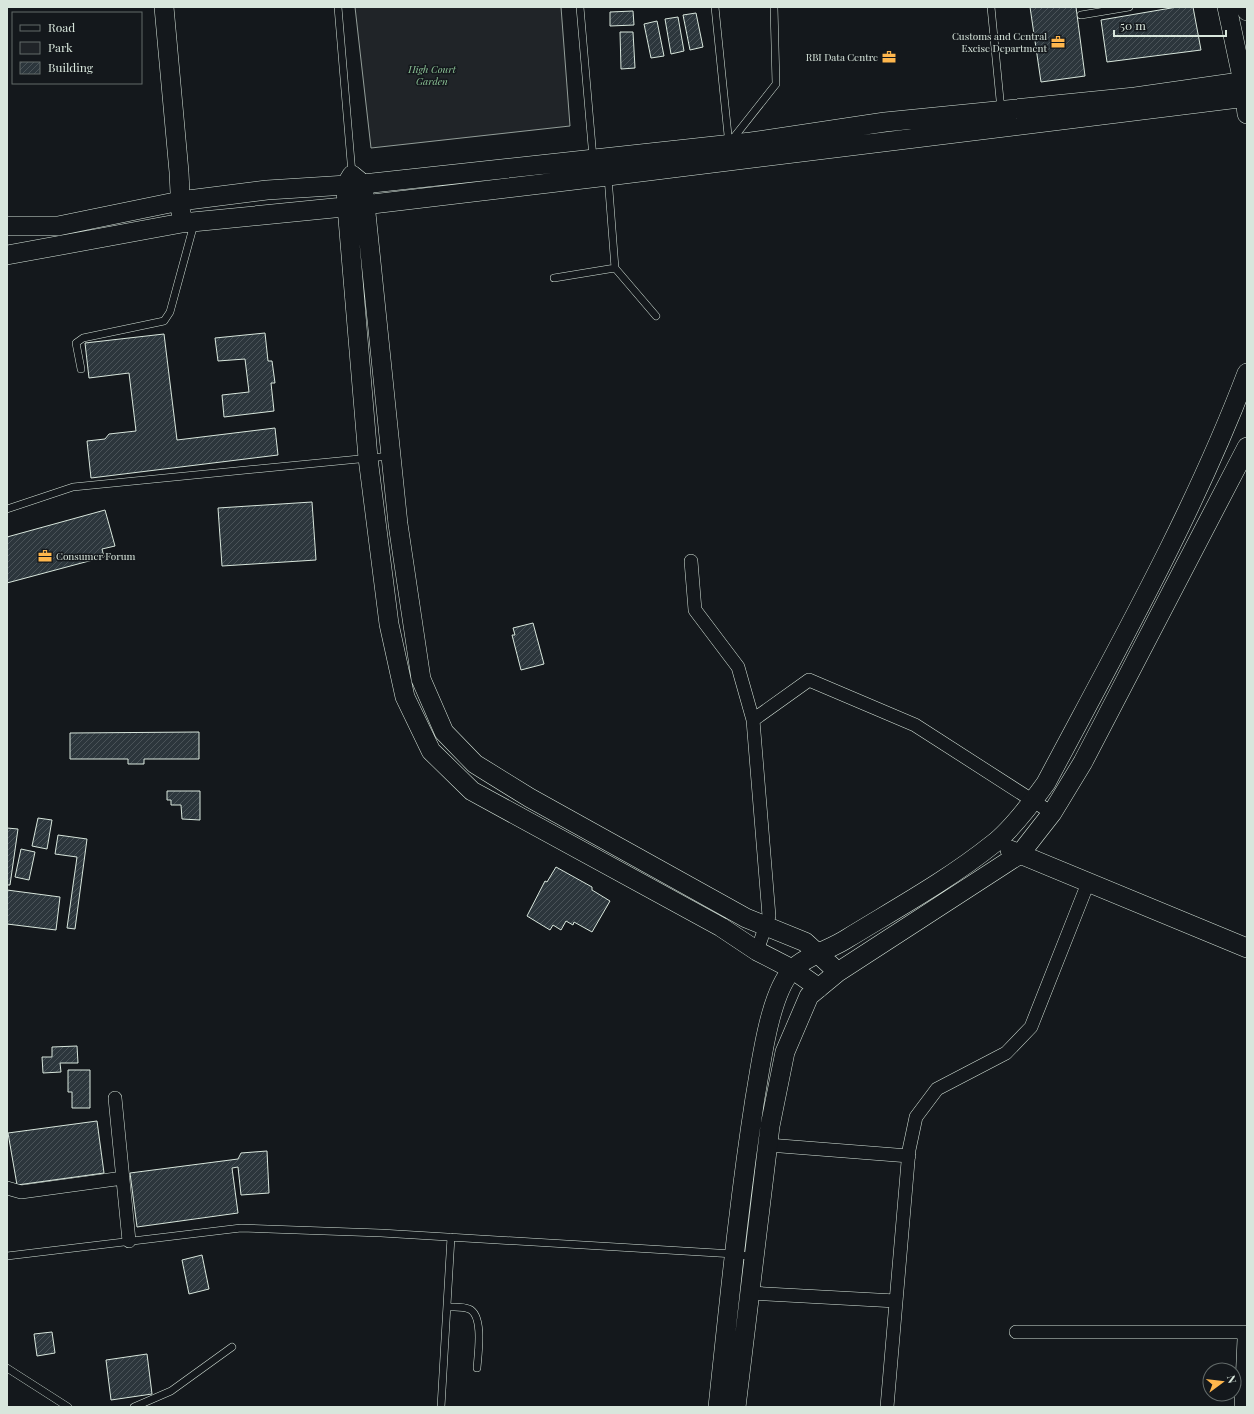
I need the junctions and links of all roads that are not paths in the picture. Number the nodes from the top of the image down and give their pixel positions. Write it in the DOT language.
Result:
graph roads {
  1 [pos="164,7"];
  2 [pos="338,7"];
  3 [pos="580,7"];
  4 [pos="715,7"];
  5 [pos="774,7"];
  6 [pos="991,7"];
  7 [pos="1129,7"];
  8 [pos="1227,7"];
  9 [pos="1246,7"];
  10 [pos="1247,11"];
  11 [pos="1081,15"];
  12 [pos="1246,94"];
  13 [pos="1001,110"];
  14 [pos="729,145"];
  15 [pos="593,159"];
  16 [pos="608,176"];
  17 [pos="354,182"];
  18 [pos="180,200"];
  19 [pos="356,206"];
  20 [pos="188,222"];
  21 [pos="7,226"];
  22 [pos="7,255"];
  23 [pos="615,268"];
  24 [pos="554,278"];
  25 [pos="656,316"];
  26 [pos="81,369"];
  27 [pos="1247,373"];
  28 [pos="1226,429"];
  29 [pos="1247,441"];
  30 [pos="1247,447"];
  31 [pos="391,456"];
  32 [pos="368,458"];
  33 [pos="7,508"];
  34 [pos="691,560"];
  35 [pos="753,720"];
  36 [pos="1034,800"];
  37 [pos="1052,813"];
  38 [pos="995,843"];
  39 [pos="1020,854"];
  40 [pos="1088,883"];
  41 [pos="766,926"];
  42 [pos="1247,948"];
  43 [pos="757,951"];
  44 [pos="819,953"];
  45 [pos="792,969"];
  46 [pos="838,972"];
  47 [pos="819,988"];
  48 [pos="115,1098"];
  49 [pos="768,1145"];
  50 [pos="909,1156"];
  51 [pos="123,1178"];
  52 [pos="7,1188"];
  53 [pos="451,1237"];
  54 [pos="130,1241"];
  55 [pos="734,1254"];
  56 [pos="7,1256"];
  57 [pos="754,1257"];
  58 [pos="750,1293"];
  59 [pos="896,1301"];
  60 [pos="447,1307"];
  61 [pos="1016,1332"];
  62 [pos="1247,1332"];
  63 [pos="1247,1339"];
  64 [pos="232,1347"];
  65 [pos="7,1368"];
  66 [pos="477,1368"];
  67 [pos="68,1407"];
  68 [pos="134,1407"];
  69 [pos="441,1407"];
  70 [pos="718,1407"];
  71 [pos="736,1407"];
  72 [pos="887,1407"];
  73 [pos="1244,1407"];
  1 -- 18 [label="main road"];
  2 -- 17 [label="lane"];
  3 -- 15 [label="lane"];
  4 -- 14 [label="lane"];
  5 -- 14 [label="lane"];
  6 -- 13 [label="lane"];
  7 -- 11 [label="lane"];
  8 -- 12 [label="main road"];
  9 -- 10 [label="main road"];
  12 -- 13 [label="main road"];
  12 -- 16 [label="main road"];
  13 -- 14 [label="main road"];
  14 -- 15 [label="main road"];
  15 -- 17 [label="main road"];
  16 -- 19 [label="main road"];
  16 -- 23 [label="lane"];
  17 -- 18 [label="main road"];
  17 -- 19 [label="main road"];
  18 -- 20 [label="main road"];
  18 -- 21 [label="main road"];
  19 -- 20 [label="main road"];
  19 -- 31 [label="main road"];
  19 -- 32 [label="main road"];
  20 -- 22 [label="main road"];
  20 -- 26 [label="lane"];
  23 -- 24 [label="lane"];
  23 -- 25 [label="lane"];
  27 -- 28 [label="main road"];
  28 -- 29 [label="main road"];
  28 -- 36 [label="main road"];
  30 -- 37 [label="main road"];
  31 -- 32 [label="lane"];
  31 -- 41 [label="main road"];
  32 -- 33 [label="lane"];
  32 -- 43 [label="main road"];
  34 -- 35 [label="street"];
  35 -- 36 [label="street"];
  35 -- 41 [label="street"];
  36 -- 37 [label="street"];
  36 -- 38 [label="main road"];
  37 -- 39 [label="main road"];
  38 -- 39 [label="main road"];
  38 -- 44 [label="main road"];
  39 -- 40 [label="main road"];
  39 -- 46 [label="main road"];
  40 -- 42 [label="main road"];
  40 -- 50 [label="street"];
  41 -- 43 [label="street"];
  41 -- 44 [label="main road"];
  43 -- 45 [label="main road"];
  44 -- 45 [label="main road"];
  44 -- 46 [label="main road"];
  45 -- 47 [label="main road"];
  45 -- 55 [label="main road"];
  46 -- 47 [label="main road"];
  47 -- 49 [label="main road"];
  48 -- 51 [label="street"];
  49 -- 50 [label="street"];
  49 -- 57 [label="main road"];
  50 -- 59 [label="street"];
  51 -- 52 [label="street"];
  51 -- 54 [label="street"];
  53 -- 54 [label="lane"];
  53 -- 55 [label="lane"];
  53 -- 60 [label="lane"];
  54 -- 56 [label="lane"];
  55 -- 57 [label="lane"];
  55 -- 70 [label="main road"];
  57 -- 58 [label="main road"];
  58 -- 59 [label="street"];
  58 -- 71 [label="main road"];
  59 -- 72 [label="street"];
  60 -- 66 [label="lane"];
  60 -- 69 [label="lane"];
  61 -- 62 [label="street"];
  63 -- 73 [label="main road"];
  64 -- 68 [label="lane"];
  65 -- 67 [label="lane"];
}
